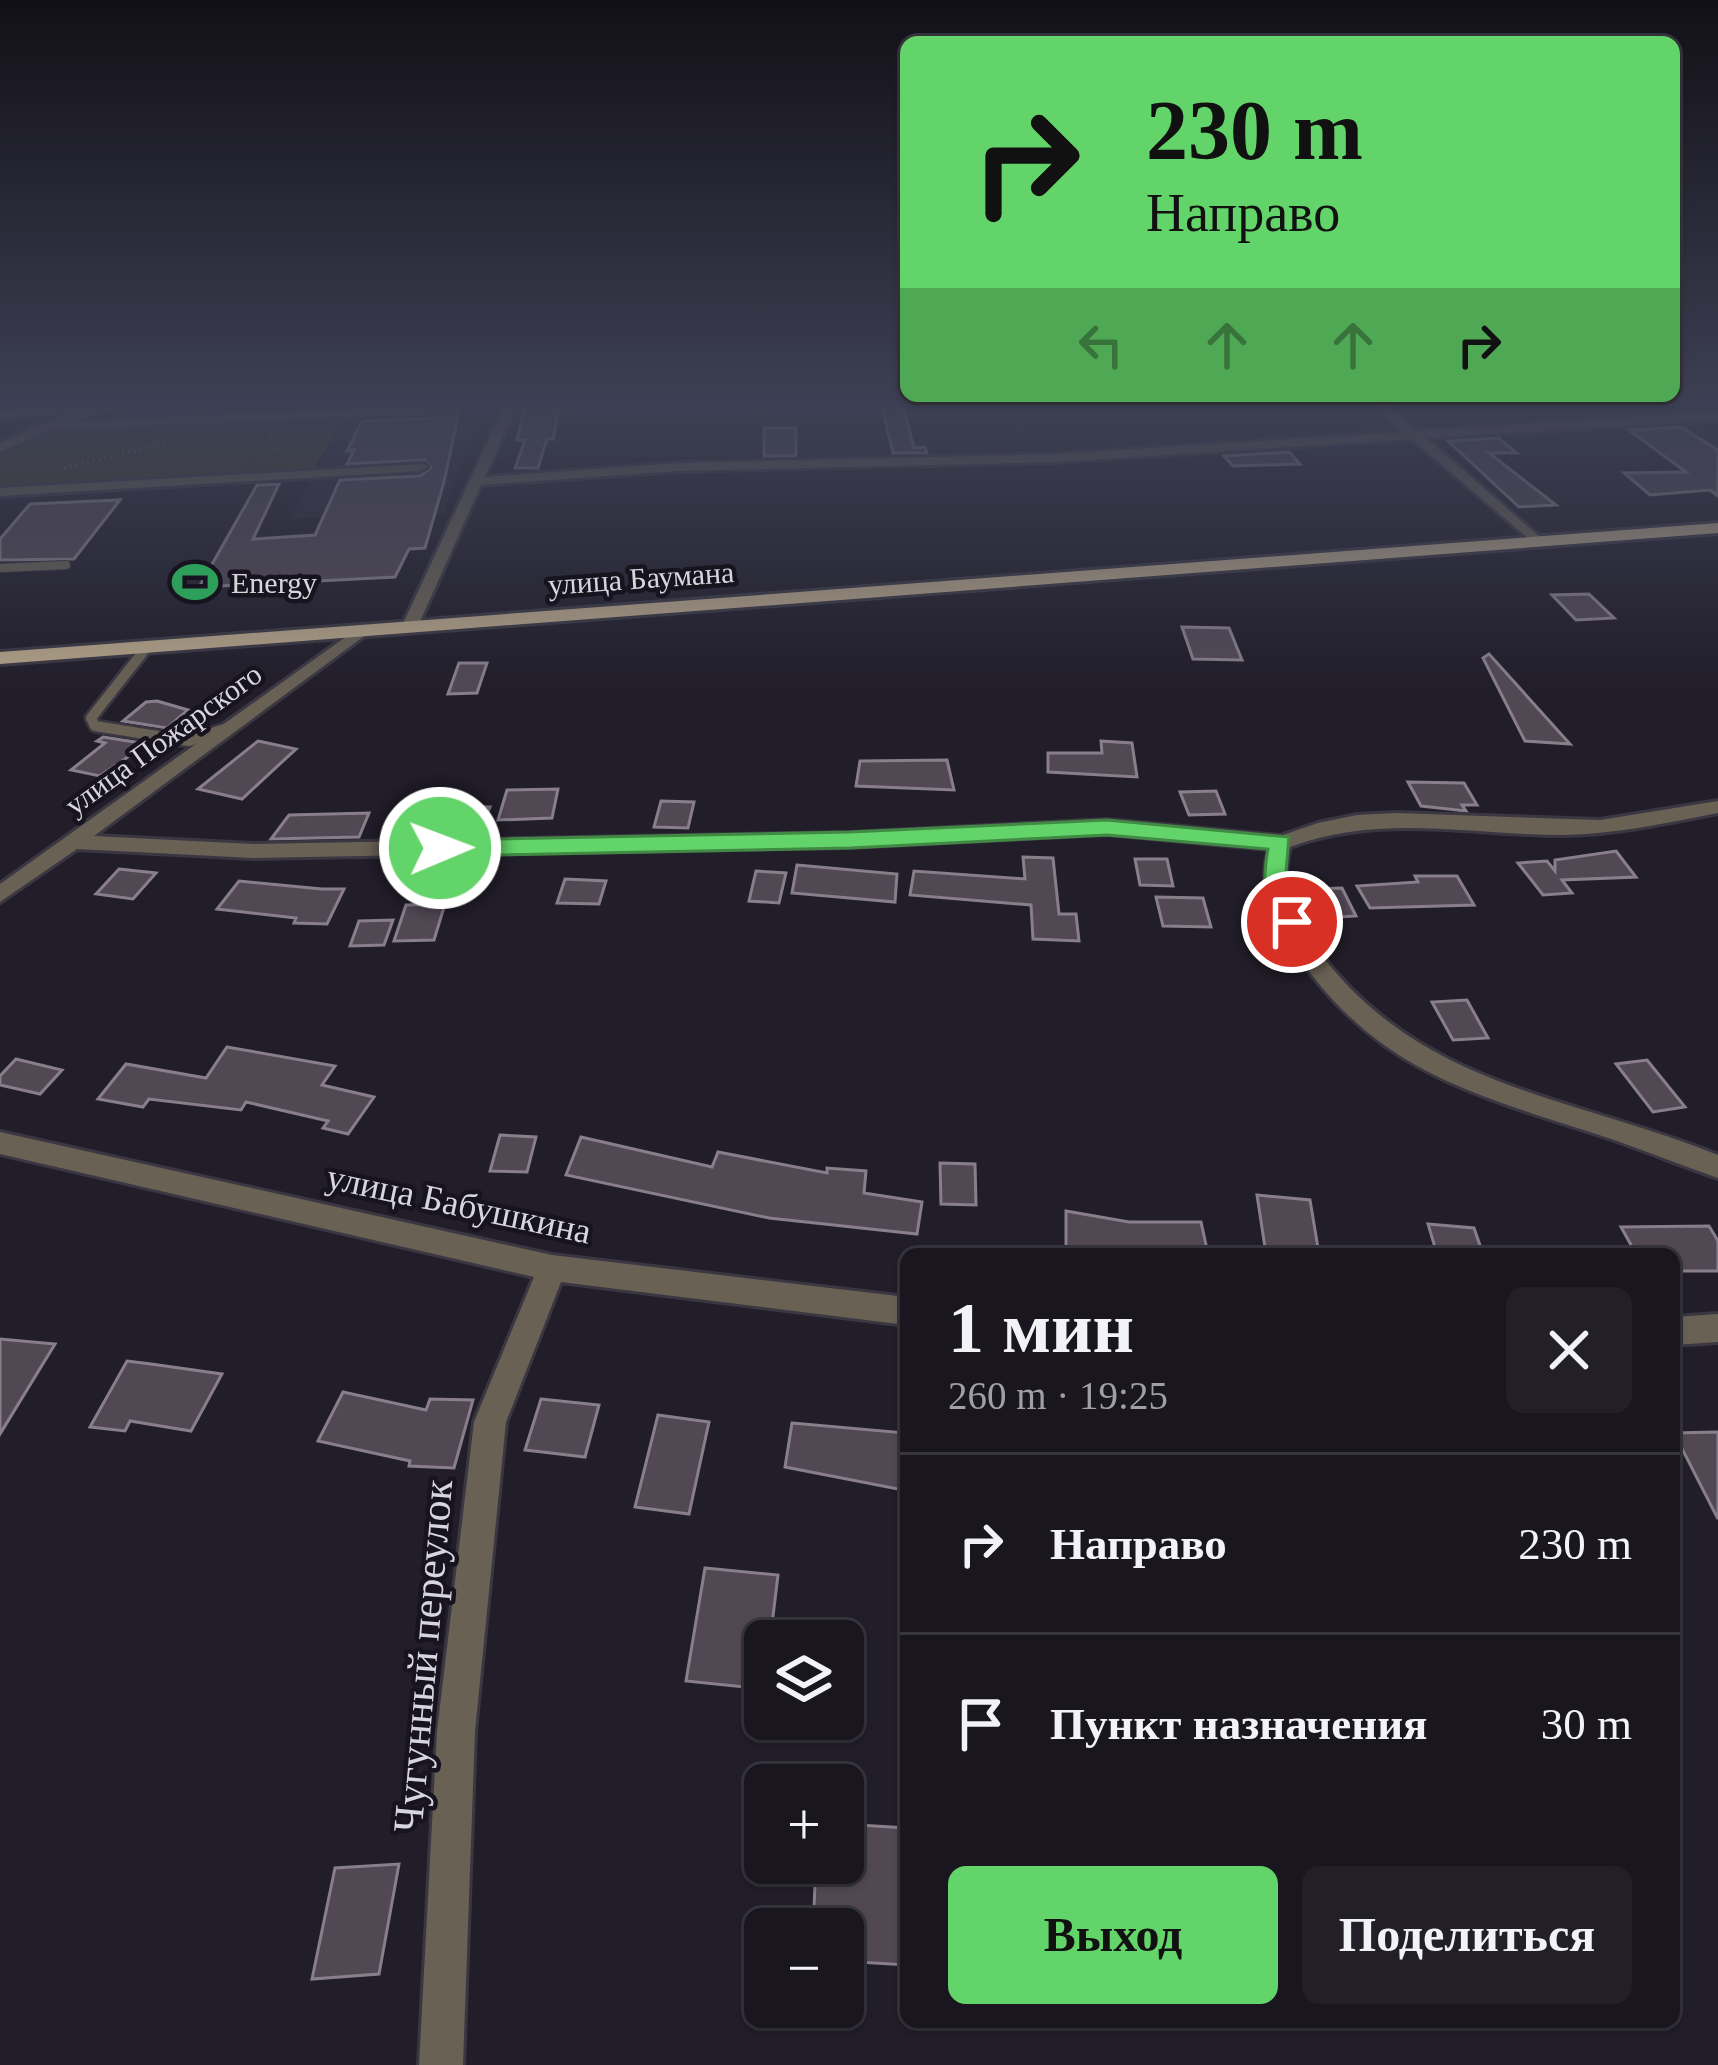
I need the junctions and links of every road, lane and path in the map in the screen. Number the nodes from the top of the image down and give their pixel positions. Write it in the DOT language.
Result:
graph roads {
  1 [pos="463,503"];
  2 [pos="1493,503"];
  3 [pos="1718,528"];
  4 [pos="1536,541"];
  5 [pos="66,565"];
  6 [pos="0,568"];
  7 [pos="410,626"];
  8 [pos="361,631"];
  9 [pos="147,647"];
  10 [pos="0,658"];
  11 [pos="232,727"];
  12 [pos="1718,807"];
  13 [pos="73,842"];
  14 [pos="1281,842"];
  15 [pos="0,896"];
  16 [pos="0,1143"];
  17 [pos="1718,1167"];
  18 [pos="552,1268"];
  19 [pos="900,1310"];
  20 [pos="1718,1328"];
  21 [pos="1680,1331"];
  22 [pos="441,2065"];
  1 -- 7 [label="street"];
  2 -- 4 [label="street"];
  3 -- 4 [label="main road, улица Баумана"];
  4 -- 7 [label="main road, улица Баумана"];
  5 -- 6 [label="lane"];
  7 -- 8 [label="main road, улица Баумана"];
  8 -- 9 [label="main road, улица Баумана"];
  8 -- 11 [label="street, улица Пожарского"];
  9 -- 10 [label="main road, улица Баумана"];
  9 -- 11 [label="lane"];
  11 -- 13 [label="street, улица Пожарского"];
  12 -- 14 [label="street"];
  13 -- 14 [label="street"];
  13 -- 15 [label="street, улица Пожарского"];
  14 -- 17 [label="street"];
  16 -- 18 [label="street, улица Бабушкина"];
  18 -- 19 [label="street, улица Бабушкина"];
  18 -- 22 [label="street, Чугунный переулок"];
  20 -- 21 [label="street"];
}
